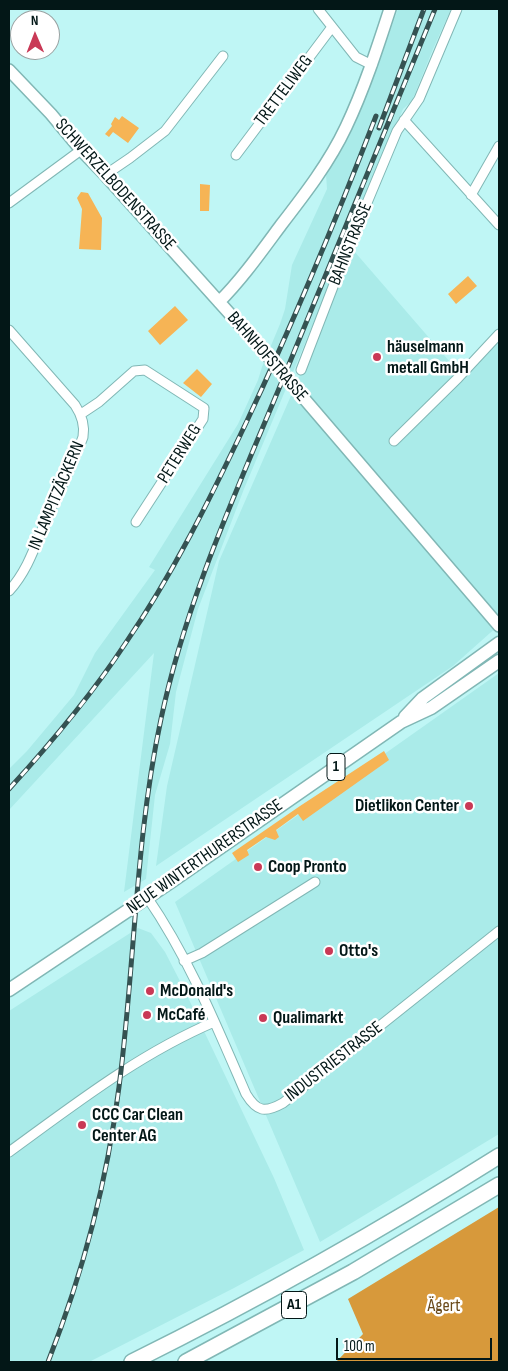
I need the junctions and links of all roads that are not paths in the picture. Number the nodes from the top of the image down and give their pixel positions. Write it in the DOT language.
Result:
graph roads {
  1 [pos="318,9"];
  2 [pos="390,9"];
  3 [pos="457,9"];
  4 [pos="332,27"];
  5 [pos="223,56"];
  6 [pos="372,65"];
  7 [pos="9,70"];
  8 [pos="404,120"];
  9 [pos="499,146"];
  10 [pos="81,150"];
  11 [pos="236,155"];
  12 [pos="105,175"];
  13 [pos="471,195"];
  14 [pos="9,203"];
  15 [pos="499,225"];
  16 [pos="219,302"];
  17 [pos="9,330"];
  18 [pos="499,334"];
  19 [pos="301,370"];
  20 [pos="81,414"];
  21 [pos="394,441"];
  22 [pos="136,522"];
  23 [pos="9,591"];
  24 [pos="499,626"];
  25 [pos="499,643"];
  26 [pos="499,661"];
  27 [pos="401,722"];
  28 [pos="315,882"];
  29 [pos="148,897"];
  30 [pos="499,931"];
  31 [pos="184,961"];
  32 [pos="9,990"];
  33 [pos="214,1022"];
  34 [pos="9,1152"];
  35 [pos="499,1156"];
  36 [pos="499,1185"];
  37 [pos="132,1362"];
  38 [pos="186,1362"];
  1 -- 4 [label="street"];
  2 -- 6 [label="street, BAHNHOFSTRASSE"];
  3 -- 8 [label="street, BAHNSTRASSE"];
  4 -- 6 [label="street"];
  4 -- 11 [label="street, TRETTELIWEG"];
  5 -- 12 [label="street"];
  6 -- 16 [label="street, BAHNHOFSTRASSE"];
  7 -- 10 [label="street, SCHWERZELBODENSTRASSE"];
  8 -- 13 [label="street"];
  8 -- 19 [label="street, BAHNSTRASSE"];
  9 -- 13 [label="street"];
  10 -- 12 [label="street, SCHWERZELBODENSTRASSE"];
  10 -- 14 [label="street"];
  12 -- 16 [label="street, SCHWERZELBODENSTRASSE"];
  13 -- 15 [label="street"];
  16 -- 24 [label="street, BAHNHOFSTRASSE"];
  17 -- 20 [label="street"];
  18 -- 21 [label="street"];
  20 -- 22 [label="street, PETERWEG"];
  20 -- 23 [label="street, IN LAMPITZÄCKERN"];
  25 -- 27 [label="main road, NEUE WINTERTHURERSTRASSE / 1"];
  26 -- 27 [label="main road, NEUE WINTERTHURERSTRASSE / 1"];
  27 -- 29 [label="main road, NEUE WINTERTHURERSTRASSE / 1"];
  28 -- 31 [label="street"];
  29 -- 31 [label="street, INDUSTRIESTRASSE"];
  29 -- 32 [label="main road, NEUE WINTERTHURERSTRASSE / 1"];
  30 -- 33 [label="street, INDUSTRIESTRASSE"];
  31 -- 33 [label="street, INDUSTRIESTRASSE"];
  33 -- 34 [label="street"];
  35 -- 37 [label="highway, A1"];
  36 -- 38 [label="highway, A1"];
}
